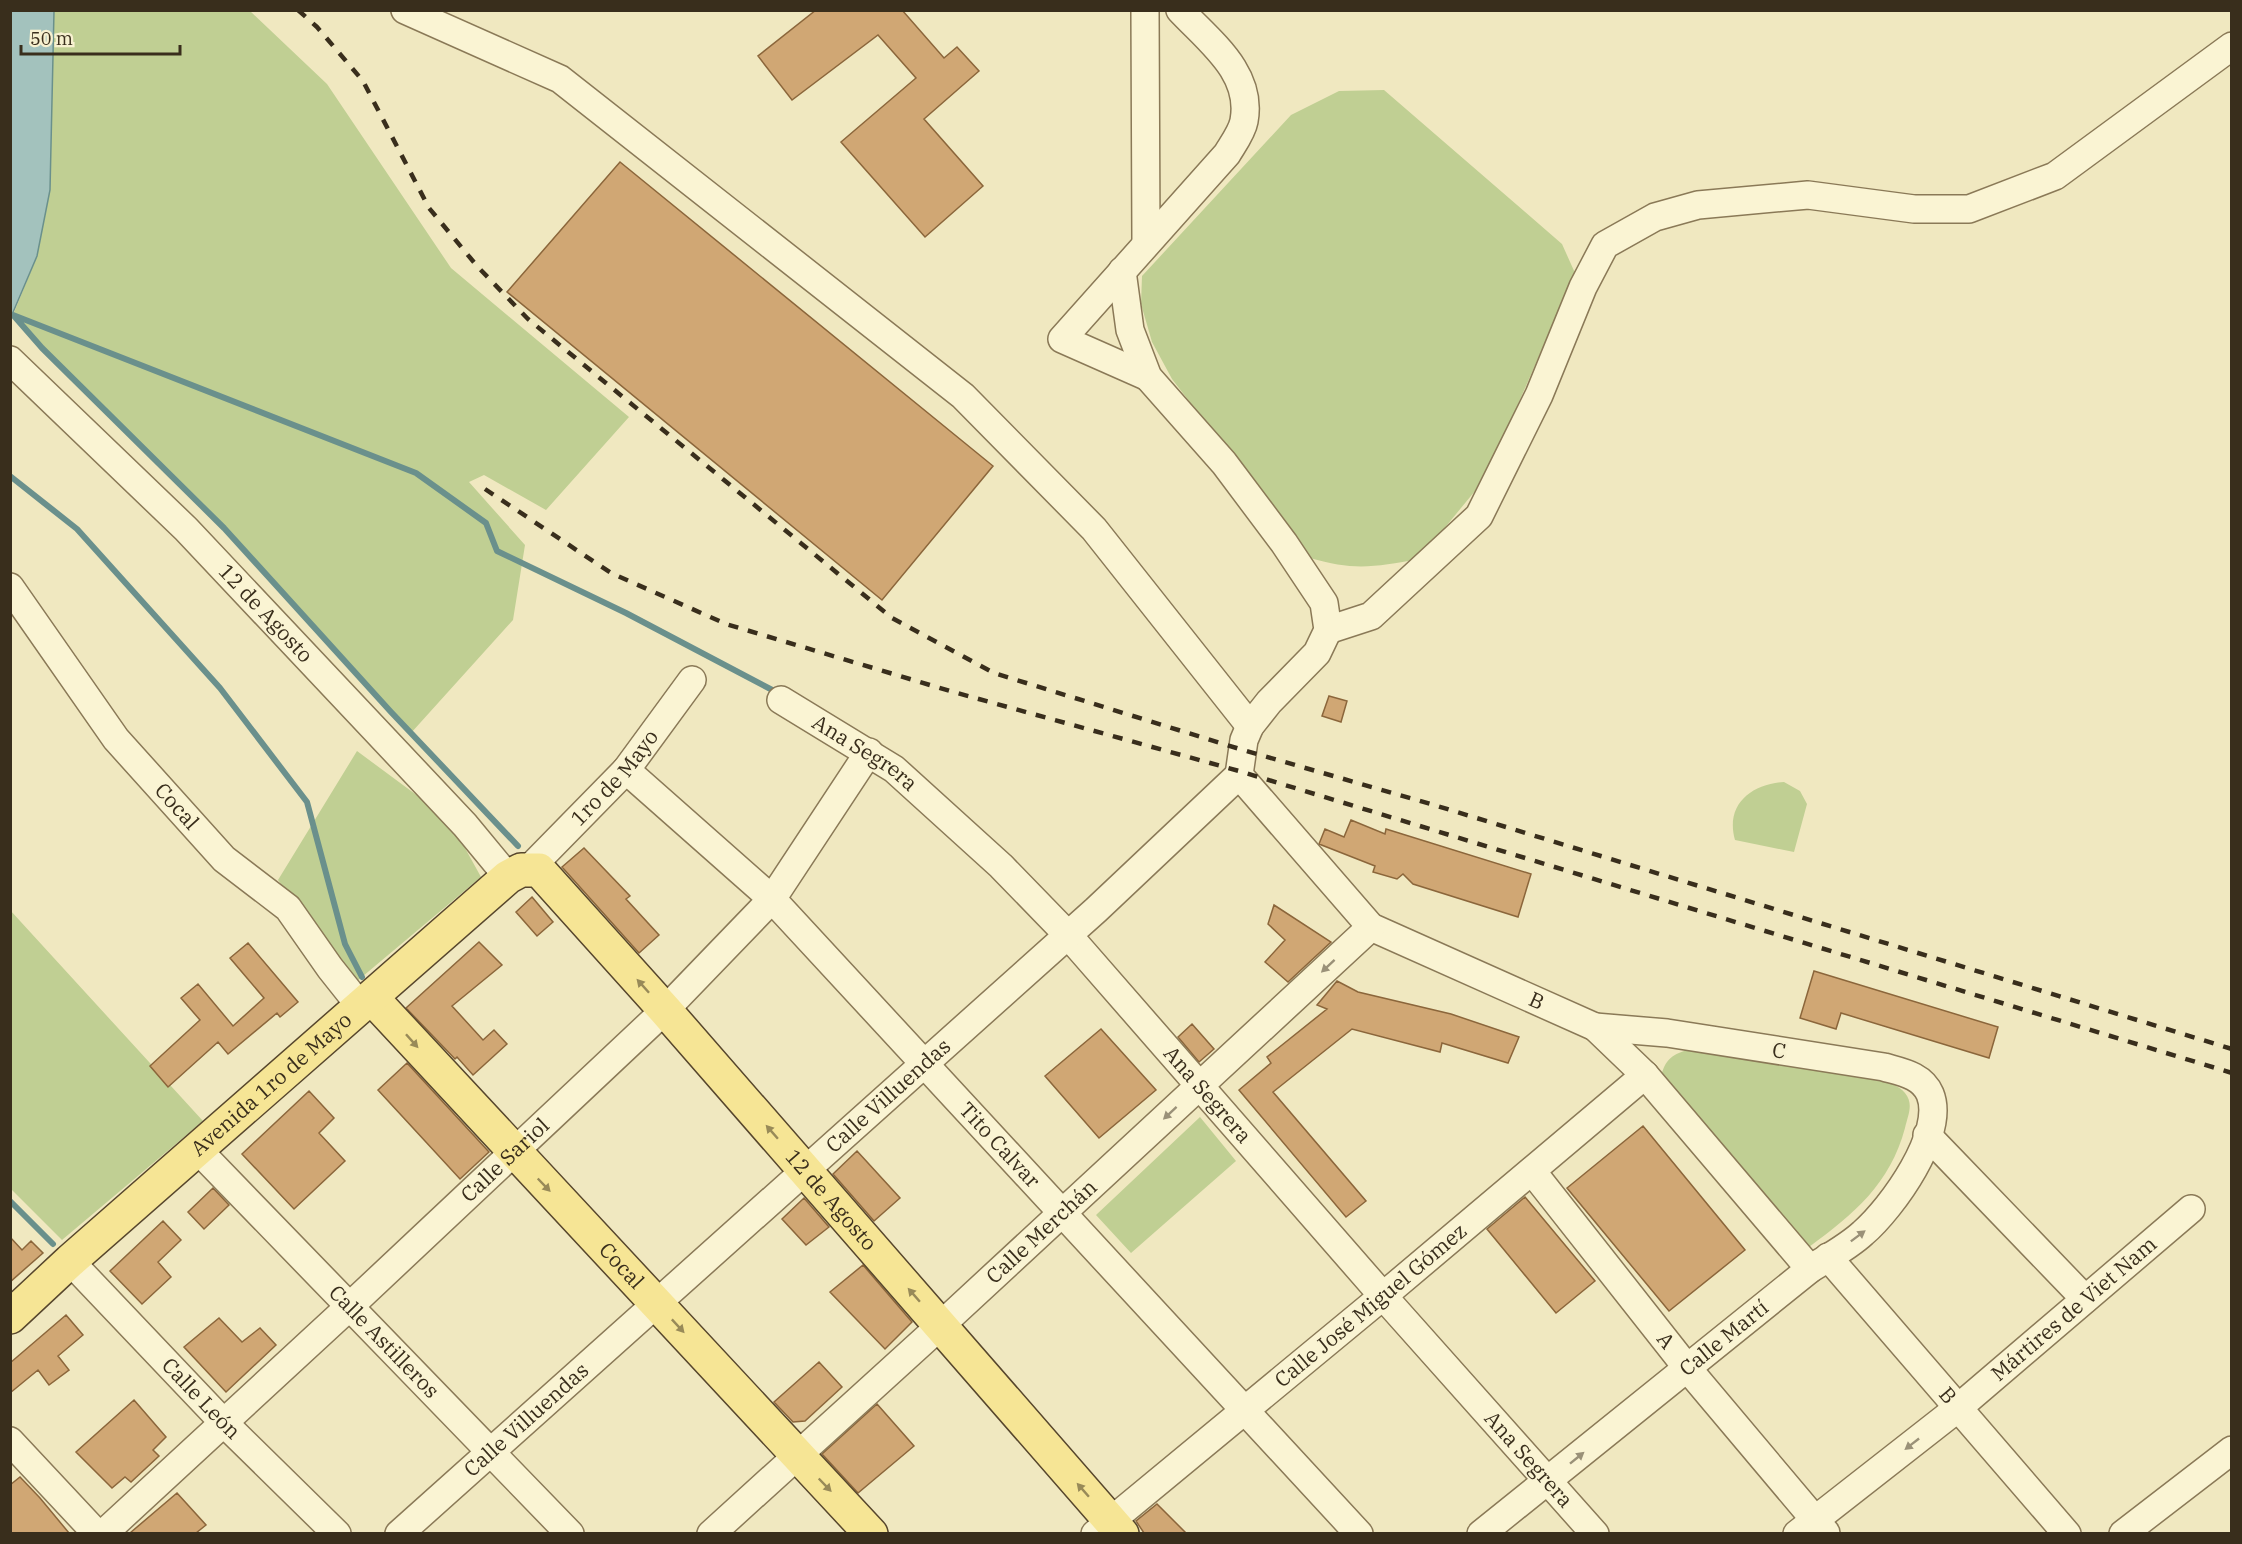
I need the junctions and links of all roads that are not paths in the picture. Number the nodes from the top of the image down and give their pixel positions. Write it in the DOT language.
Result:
graph roads {
  1 [pos="405,10"];
  2 [pos="1145,10"];
  3 [pos="1180,10"];
  4 [pos="2232,46"];
  5 [pos="1146,243"];
  6 [pos="1122,271"];
  7 [pos="10,360"];
  8 [pos="1148,377"];
  9 [pos="10,587"];
  10 [pos="1328,630"];
  11 [pos="692,680"];
  12 [pos="781,700"];
  13 [pos="1250,726"];
  14 [pos="869,752"];
  15 [pos="626,770"];
  16 [pos="1239,773"];
  17 [pos="526,872"];
  18 [pos="772,899"];
  19 [pos="1371,927"];
  20 [pos="1068,935"];
  21 [pos="367,1003"];
  22 [pos="665,1010"];
  23 [pos="1595,1027"];
  24 [pos="926,1063"];
  25 [pos="1645,1075"];
  26 [pos="1199,1086"];
  27 [pos="1930,1126"];
  28 [pos="198,1150"];
  29 [pos="513,1152"];
  30 [pos="805,1170"];
  31 [pos="1532,1171"];
  32 [pos="2191,1209"];
  33 [pos="1063,1212"];
  34 [pos="70,1261"];
  35 [pos="1819,1263"];
  36 [pos="1383,1296"];
  37 [pos="2085,1299"];
  38 [pos="656,1302"];
  39 [pos="349,1307"];
  40 [pos="12,1313"];
  41 [pos="940,1326"];
  42 [pos="1688,1369"];
  43 [pos="1958,1408"];
  44 [pos="1245,1409"];
  45 [pos="224,1424"];
  46 [pos="10,1441"];
  47 [pos="492,1451"];
  48 [pos="2231,1453"];
  49 [pos="797,1456"];
  50 [pos="1549,1481"];
  51 [pos="1109,1529"];
  52 [pos="1813,1529"];
  53 [pos="98,1533"];
  54 [pos="103,1533"];
  55 [pos="337,1533"];
  56 [pos="399,1533"];
  57 [pos="570,1533"];
  58 [pos="711,1533"];
  59 [pos="871,1533"];
  60 [pos="1359,1533"];
  61 [pos="1481,1533"];
  62 [pos="1595,1533"];
  63 [pos="2067,1533"];
  64 [pos="2123,1533"];
  1 -- 13 [label="street"];
  2 -- 5 [label="street"];
  3 -- 5 [label="street"];
  4 -- 10 [label="street"];
  5 -- 6 [label="street"];
  6 -- 8 [label="street"];
  6 -- 8 [label="street"];
  7 -- 17 [label="street, 12 de Agosto"];
  8 -- 10 [label="street"];
  9 -- 21 [label="street, Cocal"];
  10 -- 13 [label="street"];
  11 -- 15 [label="street, 1ro de Mayo"];
  12 -- 14 [label="street, Ana Segrera"];
  13 -- 16 [label="street"];
  14 -- 18 [label="street, Calle Sariol"];
  14 -- 20 [label="street, Ana Segrera"];
  15 -- 17 [label="street, 1ro de Mayo"];
  15 -- 18 [label="street, Tito Calvar"];
  16 -- 19 [label="street, B"];
  16 -- 20 [label="street, Calle Villuendas"];
  17 -- 21 [label="main road, Avenida 1ro de Mayo"];
  22 -- 17 [label="main road, 12 de Agosto, one-way"];
  18 -- 22 [label="street, Calle Sariol"];
  18 -- 24 [label="street, Tito Calvar"];
  19 -- 23 [label="street, B"];
  19 -- 26 [label="street, Calle Merchán, one-way"];
  20 -- 24 [label="street, Calle Villuendas"];
  20 -- 26 [label="street, Ana Segrera"];
  21 -- 28 [label="main road, Avenida 1ro de Mayo"];
  21 -- 29 [label="main road, Cocal, one-way"];
  22 -- 29 [label="street, Calle Sariol"];
  30 -- 22 [label="main road, 12 de Agosto, one-way"];
  23 -- 25 [label="street, B"];
  23 -- 27 [label="street, C"];
  24 -- 30 [label="street, Calle Villuendas"];
  24 -- 33 [label="street, Tito Calvar"];
  25 -- 31 [label="street, Calle José Miguel Gómez"];
  25 -- 35 [label="street, B"];
  26 -- 33 [label="street, Calle Merchán, one-way"];
  26 -- 36 [label="street, Ana Segrera"];
  35 -- 27 [label="street, Calle Martí, one-way"];
  27 -- 37 [label="street"];
  28 -- 34 [label="main road, Avenida 1ro de Mayo"];
  28 -- 39 [label="street, Calle Astilleros"];
  29 -- 38 [label="main road, Cocal, one-way"];
  29 -- 39 [label="street, Calle Sariol"];
  30 -- 38 [label="street, Calle Villuendas"];
  41 -- 30 [label="main road, 12 de Agosto, one-way"];
  31 -- 36 [label="street, Calle José Miguel Gómez"];
  31 -- 42 [label="street, A"];
  32 -- 37 [label="street, Mártires de Viet Nam"];
  33 -- 41 [label="street, Calle Merchán"];
  33 -- 44 [label="street, Tito Calvar"];
  34 -- 40 [label="main road, Avenida 1ro de Mayo"];
  34 -- 45 [label="street, Calle León"];
  35 -- 42 [label="street, Calle Martí"];
  35 -- 43 [label="street, B"];
  36 -- 44 [label="street, Calle José Miguel Gómez"];
  36 -- 50 [label="street, Ana Segrera"];
  37 -- 43 [label="street, Mártires de Viet Nam"];
  38 -- 47 [label="street, Calle Villuendas"];
  38 -- 49 [label="main road, Cocal, one-way"];
  39 -- 45 [label="street, Calle Sariol"];
  39 -- 47 [label="street, Calle Astilleros"];
  41 -- 49 [label="street, Calle Merchán"];
  51 -- 41 [label="main road, 12 de Agosto, one-way"];
  50 -- 42 [label="street, Calle Martí, one-way"];
  42 -- 52 [label="street, A"];
  43 -- 52 [label="street, Mártires de Viet Nam, one-way"];
  43 -- 63 [label="street, B"];
  44 -- 51 [label="street, Calle José Miguel Gómez"];
  44 -- 60 [label="street, Tito Calvar"];
  45 -- 54 [label="street, Calle Sariol"];
  45 -- 55 [label="street, Calle León"];
  46 -- 53 [label="street"];
  47 -- 56 [label="street, Calle Villuendas"];
  47 -- 57 [label="street, Calle Astilleros"];
  48 -- 64 [label="street"];
  49 -- 58 [label="street, Calle Merchán"];
  49 -- 59 [label="main road, Cocal, one-way"];
  50 -- 61 [label="street, Calle Martí"];
  50 -- 62 [label="street, Ana Segrera"];
}
